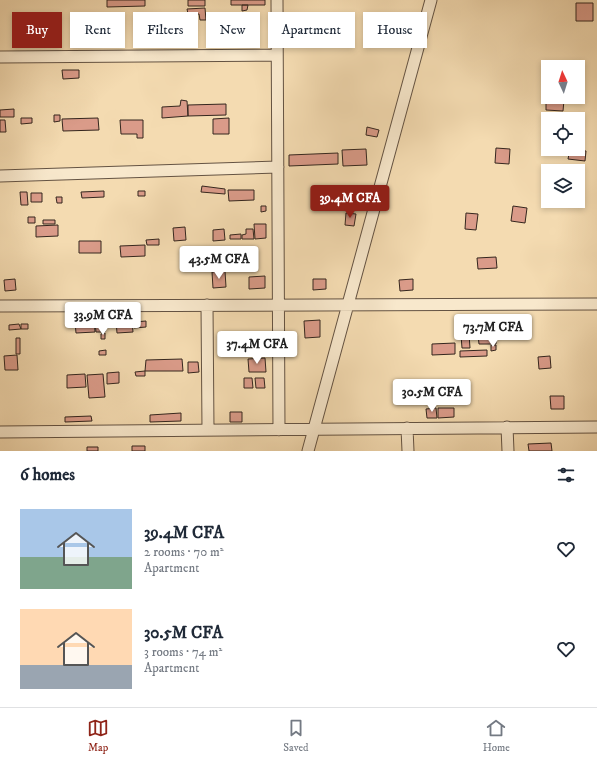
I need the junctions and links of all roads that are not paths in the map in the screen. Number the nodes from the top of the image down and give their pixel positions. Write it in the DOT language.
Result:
graph roads {
  1 [pos="277,0"];
  2 [pos="431,0"];
  3 [pos="277,55"];
  4 [pos="0,57"];
  5 [pos="278,167"];
  6 [pos="0,176"];
  7 [pos="597,304"];
  8 [pos="278,305"];
  9 [pos="349,305"];
  10 [pos="0,306"];
  11 [pos="207,306"];
  12 [pos="597,426"];
  13 [pos="508,427"];
  14 [pos="407,428"];
  15 [pos="314,429"];
  16 [pos="208,430"];
  17 [pos="278,430"];
  18 [pos="0,432"];
  19 [pos="308,451"];
  20 [pos="408,451"];
  21 [pos="508,451"];
  1 -- 3 [label="street"];
  2 -- 9 [label="street"];
  3 -- 4 [label="street"];
  3 -- 5 [label="street"];
  5 -- 6 [label="street"];
  5 -- 8 [label="street"];
  7 -- 9 [label="street"];
  8 -- 9 [label="street"];
  8 -- 11 [label="street"];
  8 -- 17 [label="street"];
  9 -- 15 [label="street"];
  10 -- 11 [label="street"];
  11 -- 16 [label="street"];
  12 -- 13 [label="street"];
  13 -- 14 [label="street"];
  13 -- 21 [label="street"];
  14 -- 15 [label="street"];
  14 -- 20 [label="street"];
  15 -- 17 [label="street"];
  15 -- 19 [label="street"];
  16 -- 17 [label="street"];
  16 -- 18 [label="street"];
}
